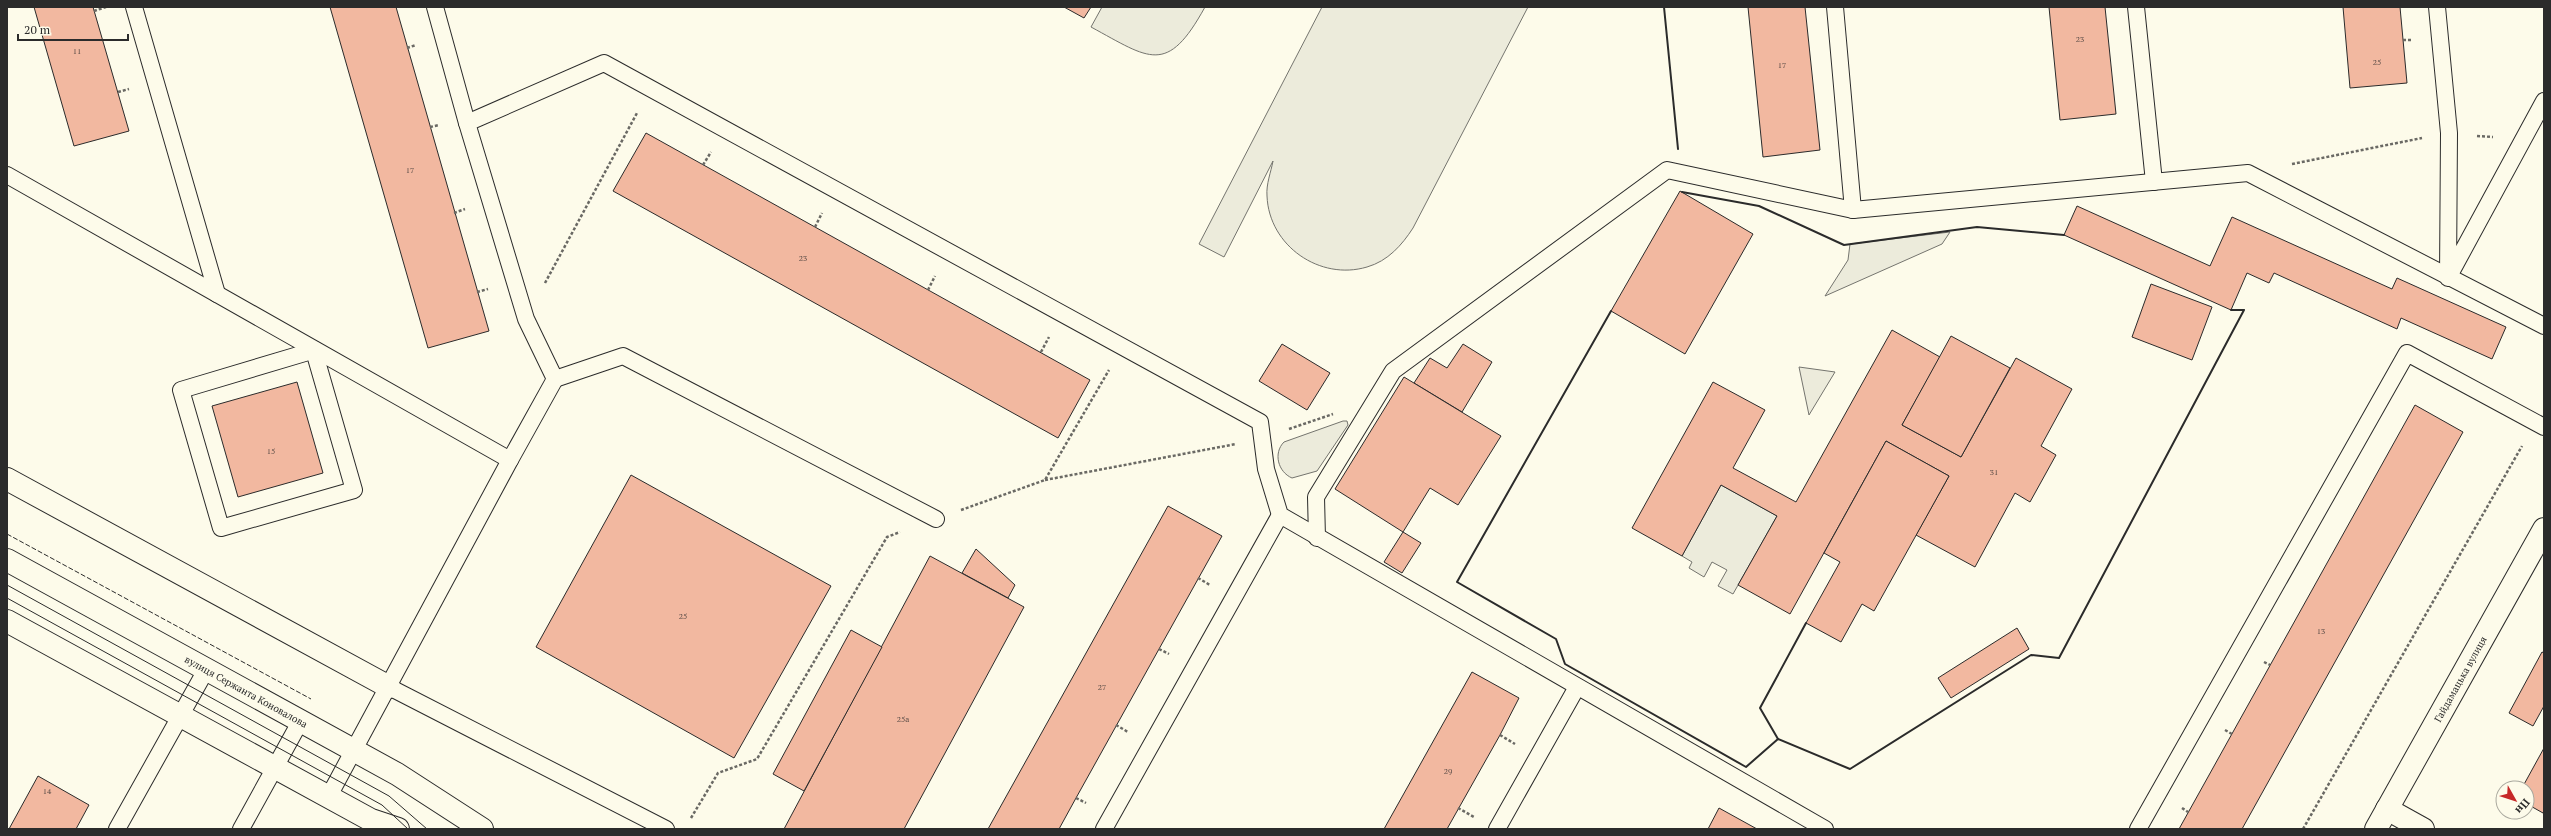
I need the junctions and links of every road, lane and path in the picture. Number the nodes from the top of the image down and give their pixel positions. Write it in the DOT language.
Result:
graph roads {
  1 [pos="106,7"];
  2 [pos="134,7"];
  3 [pos="434,7"];
  4 [pos="1835,7"];
  5 [pos="2136,7"];
  6 [pos="2437,7"];
  7 [pos="94,11"];
  8 [pos="650,88"];
  9 [pos="2544,101"];
  10 [pos="468,122"];
  11 [pos="2449,133"];
  12 [pos="2523,140"];
  13 [pos="2248,173"];
  14 [pos="7,175"];
  15 [pos="2154,182"];
  16 [pos="1853,210"];
  17 [pos="2448,278"];
  18 [pos="217,294"];
  19 [pos="526,319"];
  20 [pos="2544,326"];
  21 [pos="1122,346"];
  22 [pos="314,350"];
  23 [pos="555,379"];
  24 [pos="1375,400"];
  25 [pos="2540,424"];
  26 [pos="1262,439"];
  27 [pos="510,460"];
  28 [pos="7,479"];
  29 [pos="1045,480"];
  30 [pos="1280,515"];
  31 [pos="936,519"];
  32 [pos="2544,529"];
  33 [pos="1317,538"];
  34 [pos="7,560"];
  35 [pos="7,621"];
  36 [pos="206,670"];
  37 [pos="389,687"];
  38 [pos="1577,687"];
  39 [pos="181,715"];
  40 [pos="300,722"];
  41 [pos="354,751"];
  42 [pos="277,766"];
  43 [pos="329,796"];
  44 [pos="2387,809"];
  45 [pos="688,823"];
  46 [pos="376,824"];
  47 [pos="117,829"];
  48 [pos="241,829"];
  49 [pos="398,829"];
  50 [pos="482,829"];
  51 [pos="666,829"];
  52 [pos="1104,829"];
  53 [pos="1497,829"];
  54 [pos="1825,829"];
  55 [pos="2138,829"];
  56 [pos="2302,829"];
  57 [pos="2376,829"];
  58 [pos="2423,829"];
  1 -- 7 [label="path"];
  2 -- 18 [label="lane"];
  3 -- 10 [label="lane"];
  4 -- 16 [label="lane"];
  5 -- 15 [label="lane"];
  6 -- 11 [label="lane"];
  8 -- 10 [label="lane"];
  8 -- 19 [label="path"];
  8 -- 21 [label="lane"];
  9 -- 12 [label="lane"];
  10 -- 19 [label="lane"];
  11 -- 12 [label="path"];
  11 -- 13 [label="path"];
  11 -- 17 [label="lane"];
  12 -- 17 [label="lane"];
  13 -- 15 [label="lane"];
  13 -- 17 [label="lane"];
  14 -- 18 [label="lane"];
  15 -- 16 [label="lane"];
  16 -- 24 [label="lane"];
  17 -- 20 [label="lane"];
  18 -- 22 [label="lane"];
  19 -- 23 [label="lane"];
  21 -- 26 [label="lane"];
  21 -- 29 [label="path"];
  22 -- 22 [label="lane"];
  22 -- 27 [label="lane"];
  23 -- 27 [label="lane"];
  23 -- 31 [label="lane"];
  24 -- 26 [label="path"];
  24 -- 33 [label="lane"];
  25 -- 55 [label="lane"];
  25 -- 56 [label="path"];
  26 -- 29 [label="path"];
  26 -- 30 [label="lane"];
  27 -- 37 [label="lane"];
  28 -- 37 [label="street"];
  29 -- 31 [label="path"];
  30 -- 33 [label="lane"];
  30 -- 52 [label="lane"];
  31 -- 45 [label="path"];
  32 -- 44 [label="street, Гайдамацька вулиця"];
  33 -- 38 [label="lane"];
  34 -- 36 [label="street, вулиця Сержанта Коновалова"];
  35 -- 39 [label="street"];
  36 -- 39 [label="lane"];
  36 -- 40 [label="street, вулиця Сержанта Коновалова"];
  37 -- 41 [label="lane"];
  37 -- 51 [label="lane"];
  38 -- 53 [label="lane"];
  38 -- 54 [label="lane"];
  39 -- 42 [label="street"];
  39 -- 47 [label="lane"];
  40 -- 41 [label="street, вулиця Сержанта Коновалова"];
  40 -- 42 [label="lane"];
  41 -- 43 [label="lane"];
  41 -- 50 [label="street, вулиця Сержанта Коновалова"];
  42 -- 43 [label="street"];
  42 -- 48 [label="lane"];
  43 -- 46 [label="street"];
  44 -- 57 [label="street, Гайдамацька вулиця"];
  44 -- 58 [label="street"];
  46 -- 49 [label="street"];
}
